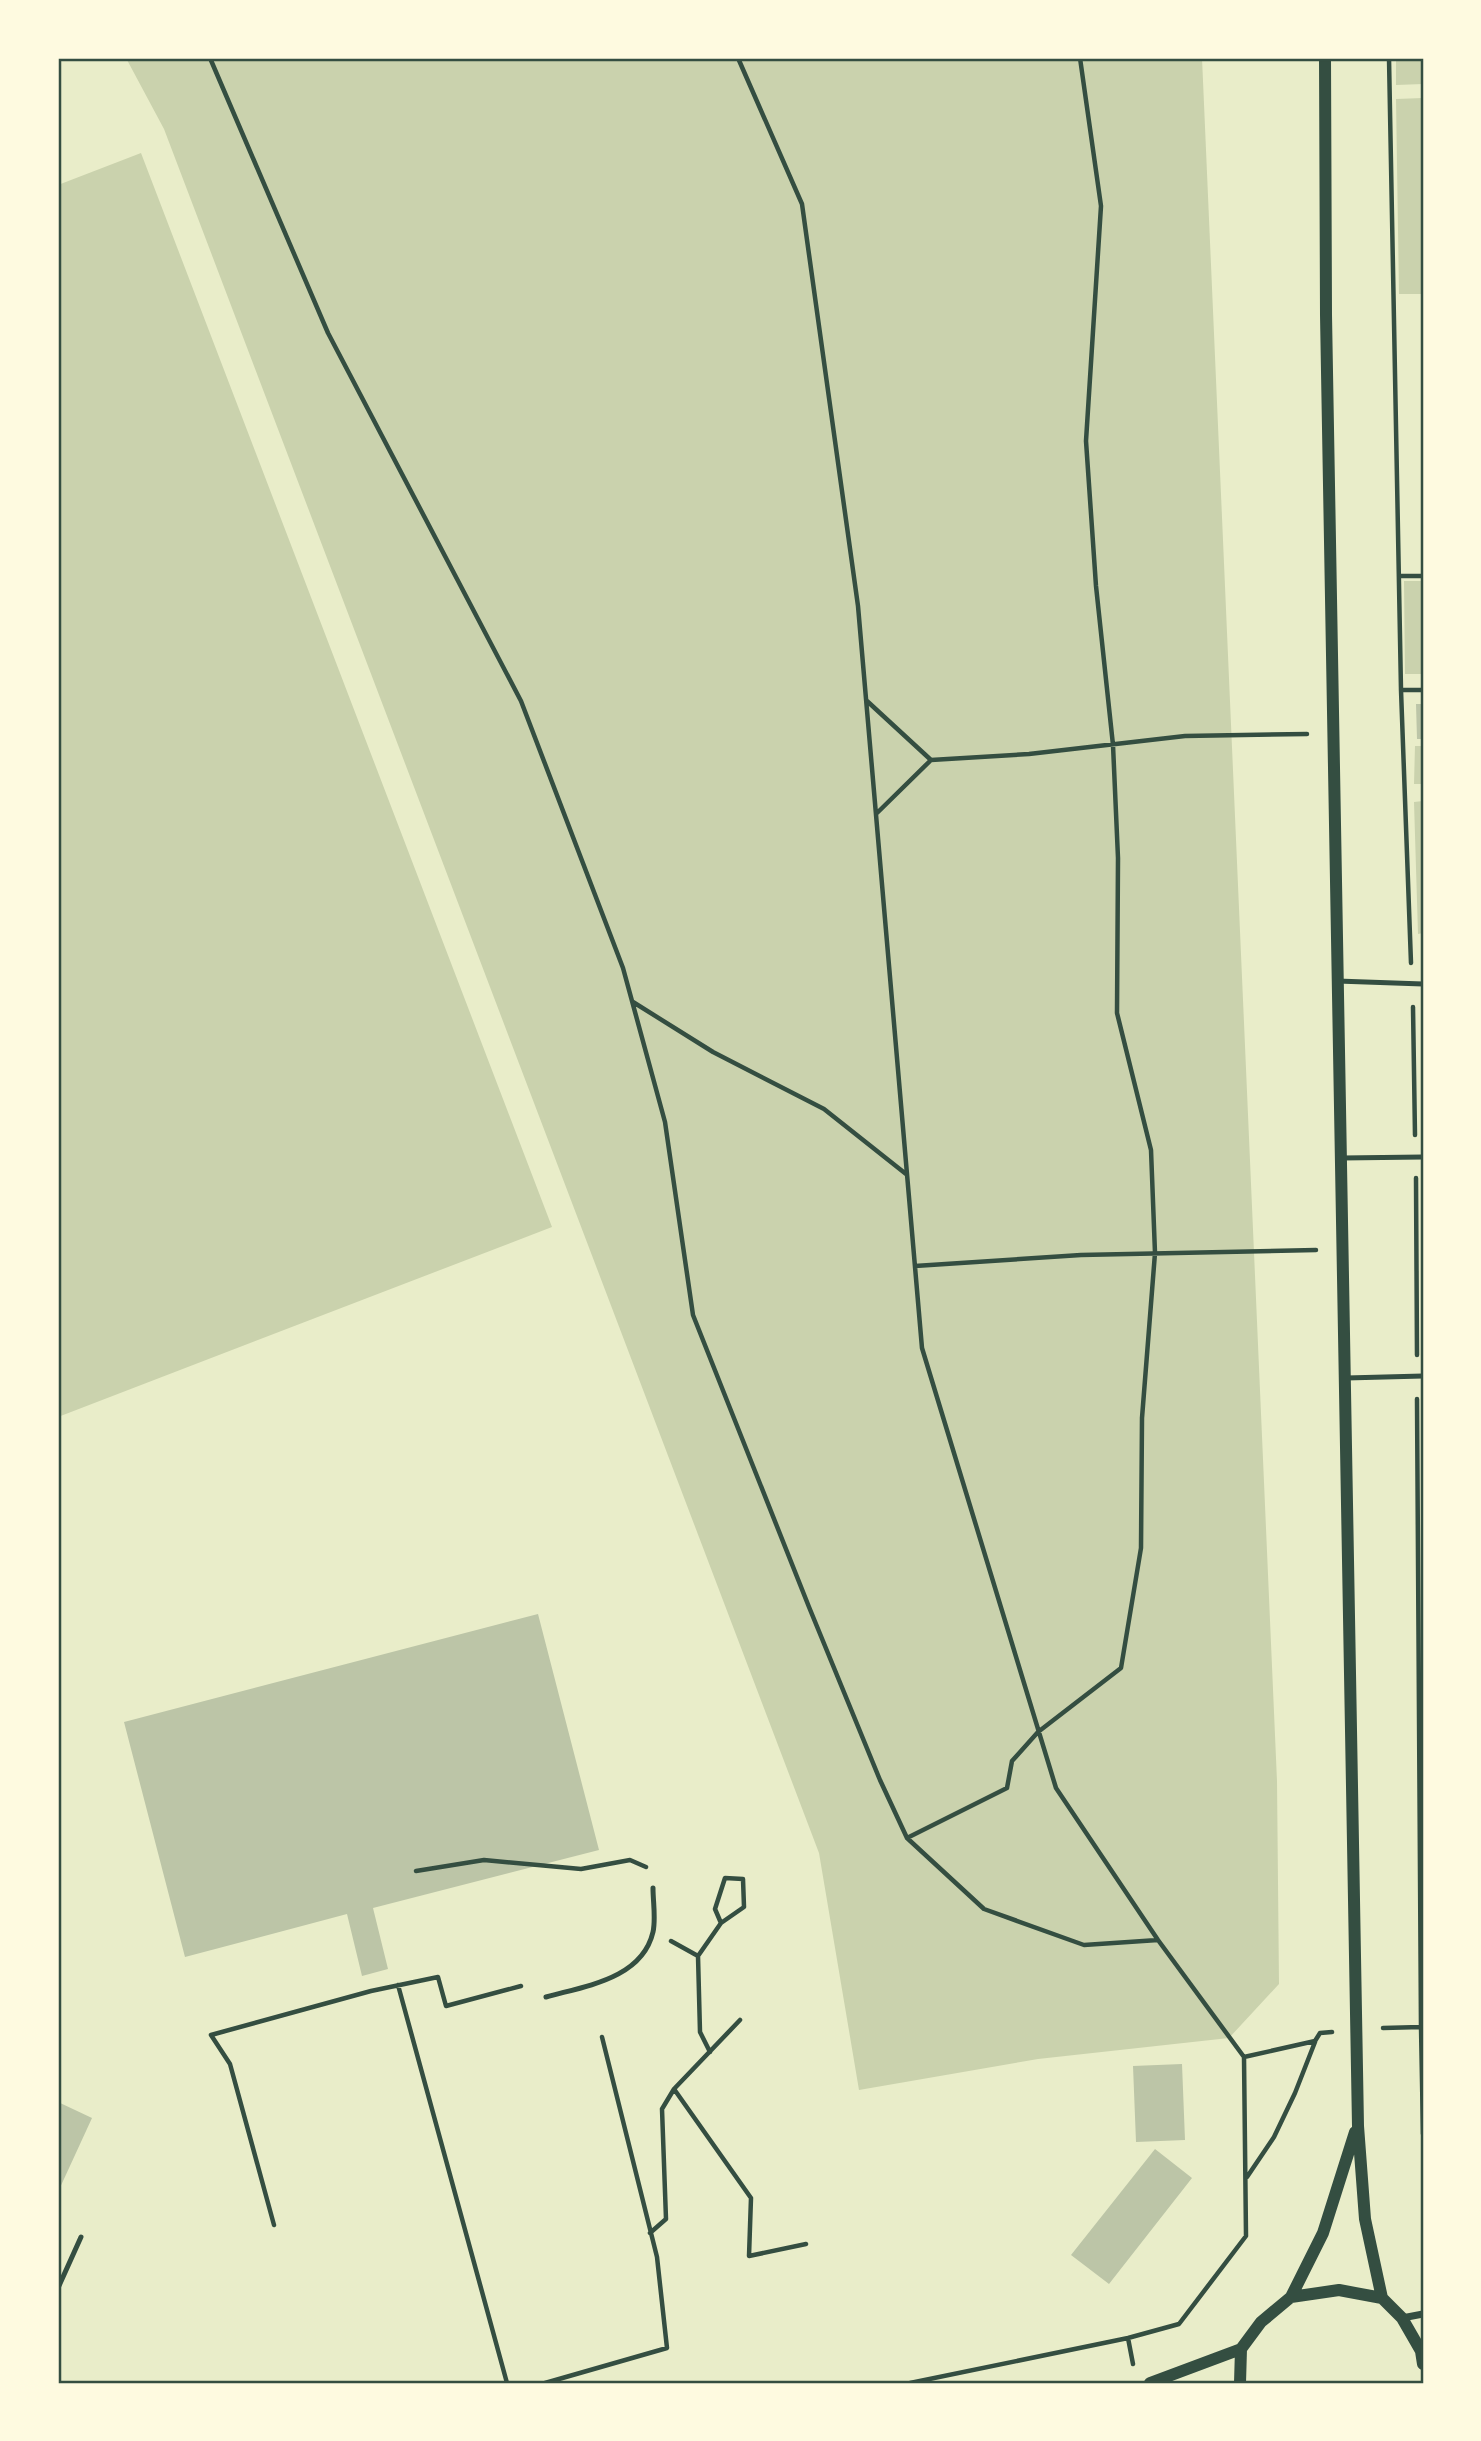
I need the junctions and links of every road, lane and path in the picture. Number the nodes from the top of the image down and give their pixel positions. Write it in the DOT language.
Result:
graph roads {
  1 [pos="209,58"];
  2 [pos="738,58"];
  3 [pos="1080,58"];
  4 [pos="1325,58"];
  5 [pos="1389,58"];
  6 [pos="1399,576"];
  7 [pos="1423,576"];
  8 [pos="1401,690"];
  9 [pos="1423,690"];
  10 [pos="866,701"];
  11 [pos="1333,733"];
  12 [pos="1113,745"];
  13 [pos="931,760"];
  14 [pos="876,814"];
  15 [pos="1337,981"];
  16 [pos="1412,983"];
  17 [pos="1423,984"];
  18 [pos="632,1002"];
  19 [pos="1415,1157"];
  20 [pos="1423,1157"];
  21 [pos="1340,1158"];
  22 [pos="907,1174"];
  23 [pos="1342,1250"];
  24 [pos="1155,1253"];
  25 [pos="915,1266"];
  26 [pos="1420,1376"];
  27 [pos="1344,1378"];
  28 [pos="1421,1519"];
  29 [pos="1421,1610"];
  30 [pos="1038,1732"];
  31 [pos="907,1839"];
  32 [pos="1422,1842"];
  33 [pos="416,1871"];
  34 [pos="653,1871"];
  35 [pos="653,1888"];
  36 [pos="721,1923"];
  37 [pos="1158,1940"];
  38 [pos="673,1942"];
  39 [pos="698,1956"];
  40 [pos="398,1985"];
  41 [pos="521,1986"];
  42 [pos="546,1997"];
  43 [pos="740,2020"];
  44 [pos="1421,2027"];
  45 [pos="1356,2030"];
  46 [pos="602,2037"];
  47 [pos="1315,2041"];
  48 [pos="710,2052"];
  49 [pos="1244,2057"];
  50 [pos="674,2090"];
  51 [pos="1357,2126"];
  52 [pos="1423,2134"];
  53 [pos="1246,2179"];
  54 [pos="274,2225"];
  55 [pos="650,2233"];
  56 [pos="81,2237"];
  57 [pos="806,2244"];
  58 [pos="58,2288"];
  59 [pos="1292,2297"];
  60 [pos="1382,2298"];
  61 [pos="1423,2314"];
  62 [pos="1402,2318"];
  63 [pos="1241,2349"];
  64 [pos="1423,2364"];
  65 [pos="507,2383"];
  66 [pos="545,2383"];
  67 [pos="910,2383"];
  68 [pos="1150,2383"];
  69 [pos="1240,2383"];
  1 -- 18 [label="path"];
  2 -- 10 [label="path"];
  3 -- 12 [label="path"];
  4 -- 11 [label="street"];
  5 -- 6 [label="path"];
  6 -- 7 [label="path"];
  6 -- 8 [label="path"];
  8 -- 9 [label="path"];
  8 -- 16 [label="path"];
  10 -- 13 [label="path"];
  10 -- 14 [label="path"];
  11 -- 12 [label="path"];
  11 -- 15 [label="street"];
  12 -- 13 [label="path"];
  12 -- 24 [label="path"];
  13 -- 14 [label="path"];
  14 -- 22 [label="path"];
  15 -- 16 [label="lane"];
  15 -- 21 [label="street"];
  16 -- 17 [label="lane"];
  16 -- 19 [label="path"];
  18 -- 22 [label="path"];
  18 -- 31 [label="path"];
  19 -- 20 [label="lane"];
  19 -- 21 [label="lane"];
  19 -- 26 [label="path"];
  21 -- 23 [label="street"];
  22 -- 25 [label="path"];
  23 -- 24 [label="path"];
  23 -- 27 [label="street"];
  24 -- 25 [label="path"];
  24 -- 30 [label="path"];
  25 -- 30 [label="path"];
  26 -- 27 [label="lane"];
  26 -- 28 [label="path"];
  27 -- 45 [label="street"];
  28 -- 29 [label="path"];
  29 -- 32 [label="path"];
  30 -- 31 [label="path"];
  30 -- 37 [label="path"];
  31 -- 37 [label="path"];
  32 -- 44 [label="path"];
  33 -- 34 [label="path"];
  35 -- 42 [label="lane"];
  36 -- 36 [label="path"];
  36 -- 39 [label="path"];
  37 -- 49 [label="path"];
  38 -- 39 [label="path"];
  39 -- 48 [label="path"];
  40 -- 41 [label="path"];
  40 -- 54 [label="path"];
  40 -- 65 [label="path"];
  43 -- 48 [label="path"];
  44 -- 45 [label="path"];
  44 -- 52 [label="path"];
  45 -- 47 [label="path"];
  45 -- 51 [label="street"];
  46 -- 55 [label="path"];
  47 -- 49 [label="path"];
  47 -- 53 [label="path"];
  48 -- 50 [label="path"];
  49 -- 53 [label="path"];
  50 -- 55 [label="path"];
  50 -- 57 [label="path"];
  51 -- 59 [label="street"];
  51 -- 60 [label="street"];
  53 -- 67 [label="path"];
  55 -- 66 [label="path"];
  56 -- 58 [label="lane"];
  59 -- 60 [label="street"];
  59 -- 63 [label="street"];
  60 -- 62 [label="street"];
  61 -- 62 [label="street"];
  62 -- 64 [label="street"];
  63 -- 68 [label="street"];
  63 -- 69 [label="street"];
}
